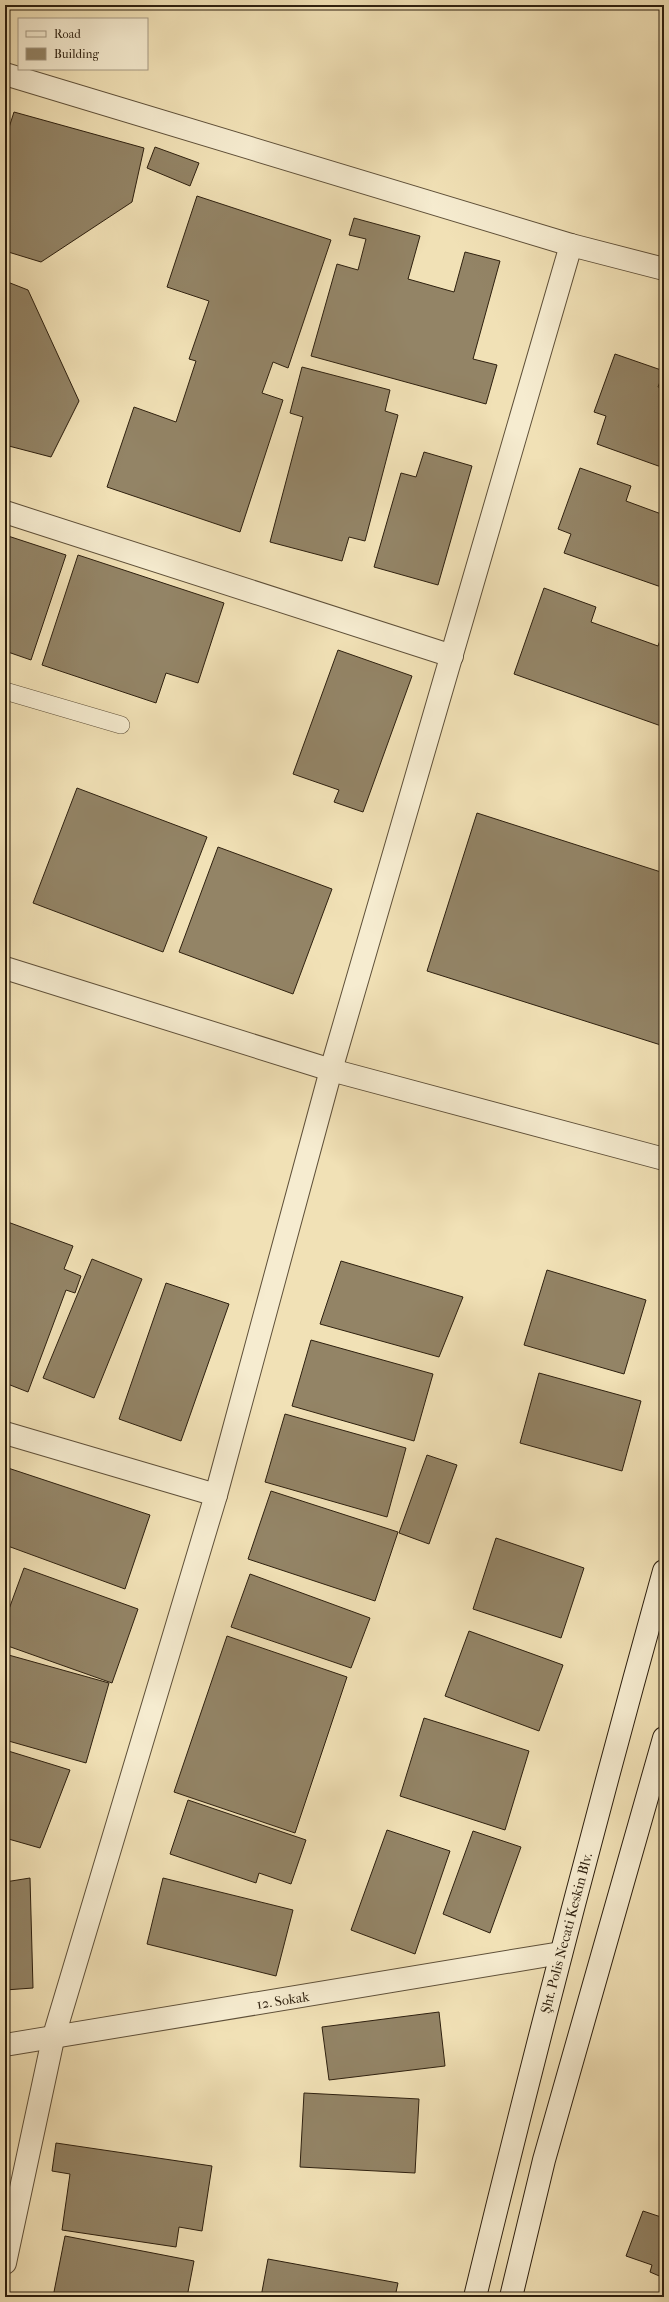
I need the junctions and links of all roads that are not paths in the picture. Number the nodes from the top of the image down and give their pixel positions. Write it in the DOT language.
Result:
graph roads {
  1 [pos="5,74"];
  2 [pos="571,245"];
  3 [pos="664,269"];
  4 [pos="5,512"];
  5 [pos="452,656"];
  6 [pos="5,691"];
  7 [pos="121,725"];
  8 [pos="5,968"];
  9 [pos="331,1070"];
  10 [pos="664,1159"];
  11 [pos="5,1433"];
  12 [pos="216,1495"];
  13 [pos="664,1571"];
  14 [pos="664,1738"];
  15 [pos="561,1954"];
  16 [pos="53,2039"];
  17 [pos="5,2045"];
  18 [pos="5,2263"];
  19 [pos="475,2297"];
  20 [pos="511,2297"];
  1 -- 2 [label="street"];
  2 -- 3 [label="street"];
  2 -- 5 [label="street"];
  4 -- 5 [label="street"];
  5 -- 9 [label="street"];
  6 -- 7 [label="lane"];
  8 -- 9 [label="street"];
  9 -- 10 [label="street"];
  9 -- 12 [label="street"];
  11 -- 12 [label="street"];
  12 -- 16 [label="street"];
  13 -- 15 [label="street, Şht. Polis Necati Keskin Blv."];
  14 -- 20 [label="street"];
  15 -- 16 [label="street, 12. Sokak"];
  15 -- 19 [label="street, Şht. Polis Necati Keskin Blv."];
  16 -- 17 [label="street, 12. Sokak"];
  16 -- 18 [label="street"];
}
